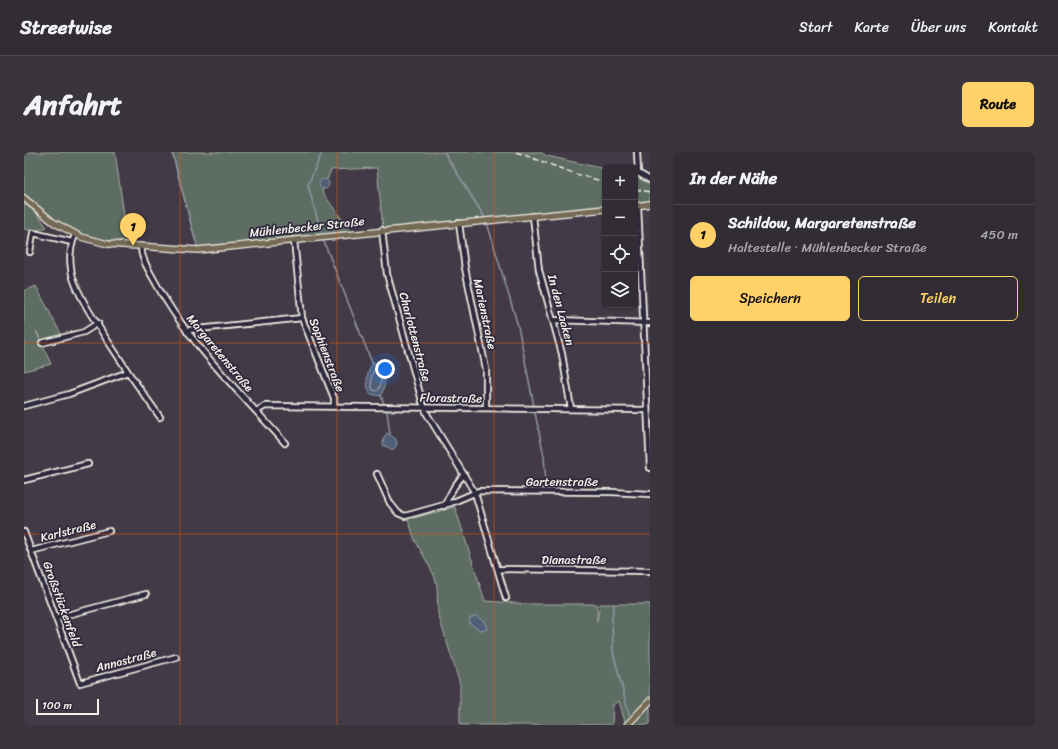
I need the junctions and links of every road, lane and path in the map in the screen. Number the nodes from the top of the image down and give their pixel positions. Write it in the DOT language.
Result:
graph roads {
  1 [pos="637,152"];
  2 [pos="650,180"];
  3 [pos="24,198"];
  4 [pos="650,204"];
  5 [pos="638,206"];
  6 [pos="602,209"];
  7 [pos="533,216"];
  8 [pos="459,223"];
  9 [pos="382,230"];
  10 [pos="75,234"];
  11 [pos="638,235"];
  12 [pos="294,240"];
  13 [pos="72,242"];
  14 [pos="141,247"];
  15 [pos="30,252"];
  16 [pos="302,318"];
  17 [pos="553,320"];
  18 [pos="98,323"];
  19 [pos="644,323"];
  20 [pos="650,323"];
  21 [pos="187,332"];
  22 [pos="42,343"];
  23 [pos="128,372"];
  24 [pos="24,406"];
  25 [pos="334,406"];
  26 [pos="424,408"];
  27 [pos="486,408"];
  28 [pos="572,409"];
  29 [pos="647,410"];
  30 [pos="257,411"];
  31 [pos="160,417"];
  32 [pos="285,443"];
  33 [pos="88,464"];
  34 [pos="650,468"];
  35 [pos="377,474"];
  36 [pos="464,474"];
  37 [pos="24,480"];
  38 [pos="475,493"];
  39 [pos="650,494"];
  40 [pos="444,506"];
  41 [pos="109,531"];
  42 [pos="24,532"];
  43 [pos="31,550"];
  44 [pos="498,570"];
  45 [pos="650,570"];
  46 [pos="146,594"];
  47 [pos="506,598"];
  48 [pos="56,618"];
  49 [pos="176,657"];
  50 [pos="80,683"];
  51 [pos="650,701"];
  52 [pos="627,725"];
  1 -- 2 [label="street"];
  3 -- 10 [label="main road, Mühlenbecker Straße"];
  4 -- 5 [label="main road"];
  6 -- 7 [label="main road, Mühlenbecker Straße"];
  7 -- 8 [label="main road, Mühlenbecker Straße"];
  7 -- 17 [label="street, In den Laaken"];
  8 -- 9 [label="main road, Mühlenbecker Straße"];
  8 -- 27 [label="street, Marienstraße"];
  9 -- 12 [label="main road, Mühlenbecker Straße"];
  9 -- 26 [label="street, Charlottenstraße"];
  10 -- 13 [label="street"];
  10 -- 14 [label="main road, Mühlenbecker Straße"];
  11 -- 19 [label="street"];
  12 -- 14 [label="main road, Mühlenbecker Straße"];
  12 -- 16 [label="street, Sophienstraße"];
  13 -- 15 [label="street"];
  13 -- 18 [label="street"];
  14 -- 21 [label="street, Margaretenstraße"];
  16 -- 21 [label="street"];
  16 -- 25 [label="street, Sophienstraße"];
  17 -- 19 [label="street"];
  17 -- 28 [label="street, In den Laaken"];
  18 -- 22 [label="street"];
  18 -- 23 [label="street"];
  19 -- 20 [label="street"];
  19 -- 29 [label="street"];
  21 -- 30 [label="street, Margaretenstraße"];
  23 -- 24 [label="street"];
  23 -- 31 [label="street"];
  25 -- 26 [label="street, Florastraße"];
  25 -- 30 [label="street, Florastraße"];
  26 -- 27 [label="street, Florastraße"];
  26 -- 36 [label="street, Charlottenstraße"];
  27 -- 28 [label="street, Florastraße"];
  28 -- 29 [label="street, Florastraße"];
  29 -- 34 [label="street"];
  30 -- 32 [label="street, Margaretenstraße"];
  33 -- 37 [label="street"];
  35 -- 40 [label="street, Gartenstraße"];
  36 -- 38 [label="street, Charlottenstraße"];
  36 -- 40 [label="street"];
  38 -- 39 [label="street, Gartenstraße"];
  38 -- 40 [label="street, Gartenstraße"];
  38 -- 44 [label="street, Charlottenstraße"];
  41 -- 43 [label="street, Karlstraße"];
  42 -- 43 [label="street, Großstückenfeld"];
  43 -- 48 [label="street, Großstückenfeld"];
  44 -- 45 [label="street, Dianastraße"];
  44 -- 47 [label="street, Charlottenstraße"];
  46 -- 48 [label="street"];
  48 -- 50 [label="street, Großstückenfeld"];
  49 -- 50 [label="street, Annastraße"];
  51 -- 52 [label="main road"];
}
